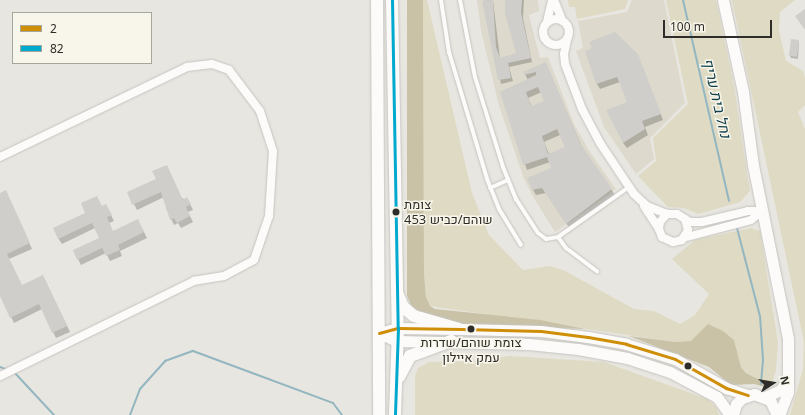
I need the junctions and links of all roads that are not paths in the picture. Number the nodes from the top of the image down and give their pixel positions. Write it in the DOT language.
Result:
graph roads {
  1 [pos="377,0"];
  2 [pos="392,0"];
  3 [pos="441,0"];
  4 [pos="460,0"];
  5 [pos="553,0"];
  6 [pos="723,0"];
  7 [pos="562,20"];
  8 [pos="547,22"];
  9 [pos="567,40"];
  10 [pos="551,44"];
  11 [pos="565,64"];
  12 [pos="0,157"];
  13 [pos="508,180"];
  14 [pos="629,187"];
  15 [pos="490,188"];
  16 [pos="640,200"];
  17 [pos="762,211"];
  18 [pos="667,214"];
  19 [pos="685,219"];
  20 [pos="659,229"];
  21 [pos="558,237"];
  22 [pos="683,238"];
  23 [pos="521,245"];
  24 [pos="597,271"];
  25 [pos="396,286"];
  26 [pos="460,329"];
  27 [pos="379,333"];
  28 [pos="397,334"];
  29 [pos="451,341"];
  30 [pos="788,371"];
  31 [pos="0,376"];
  32 [pos="396,390"];
  33 [pos="748,395"];
  34 [pos="766,397"];
  35 [pos="379,415"];
  36 [pos="396,415"];
  37 [pos="732,415"];
  38 [pos="778,415"];
  1 -- 27 [label="main road"];
  2 -- 25 [label="main road"];
  3 -- 15 [label="lane"];
  4 -- 13 [label="lane"];
  5 -- 7 [label="street"];
  5 -- 8 [label="street"];
  6 -- 17 [label="main road"];
  7 -- 8 [label="street"];
  7 -- 9 [label="street"];
  8 -- 10 [label="street"];
  9 -- 10 [label="street"];
  9 -- 11 [label="street"];
  10 -- 11 [label="street"];
  11 -- 14 [label="street"];
  12 -- 31 [label="street"];
  13 -- 15 [label="lane"];
  13 -- 21 [label="lane"];
  14 -- 16 [label="street"];
  14 -- 21 [label="lane"];
  15 -- 23 [label="lane"];
  16 -- 18 [label="street"];
  16 -- 20 [label="street"];
  17 -- 19 [label="street"];
  17 -- 22 [label="street"];
  17 -- 30 [label="main road"];
  18 -- 19 [label="street"];
  18 -- 20 [label="street"];
  19 -- 22 [label="street"];
  20 -- 22 [label="street"];
  21 -- 24 [label="lane"];
  25 -- 26 [label="main road"];
  25 -- 28 [label="main road"];
  26 -- 28 [label="main road"];
  26 -- 33 [label="main road"];
  27 -- 28 [label="main road"];
  27 -- 35 [label="main road"];
  28 -- 29 [label="main road"];
  28 -- 32 [label="main road"];
  29 -- 32 [label="main road"];
  29 -- 37 [label="main road"];
  30 -- 34 [label="main road"];
  30 -- 38 [label="main road"];
  32 -- 36 [label="main road"];
  33 -- 34 [label="main road"];
  33 -- 37 [label="main road"];
  34 -- 38 [label="main road"];
}
